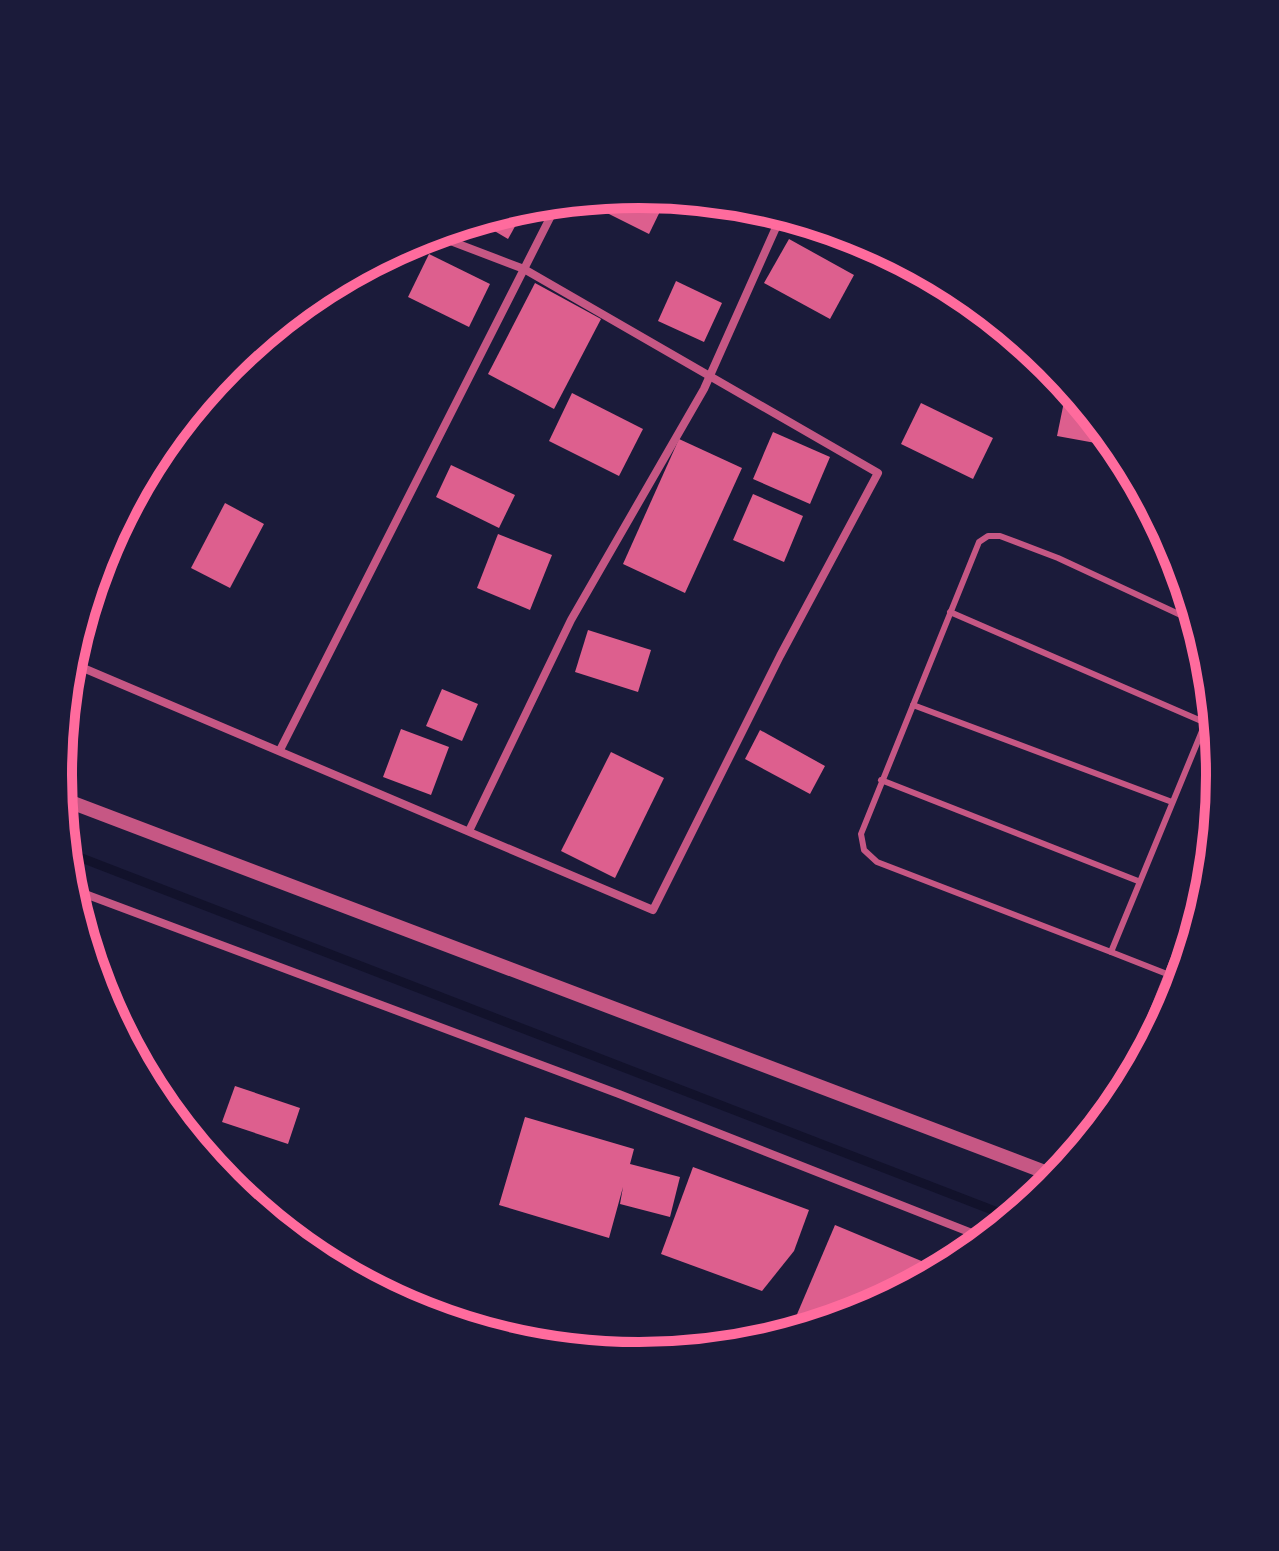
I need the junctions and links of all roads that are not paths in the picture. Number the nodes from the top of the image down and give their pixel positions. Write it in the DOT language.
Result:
graph roads {
  1 [pos="551,215"];
  2 [pos="777,225"];
  3 [pos="450,241"];
  4 [pos="524,269"];
  5 [pos="709,378"];
  6 [pos="950,612"];
  7 [pos="1184,617"];
  8 [pos="83,668"];
  9 [pos="913,705"];
  10 [pos="1204,722"];
  11 [pos="1205,726"];
  12 [pos="280,750"];
  13 [pos="881,780"];
  14 [pos="1172,802"];
  15 [pos="73,803"];
  16 [pos="469,831"];
  17 [pos="1138,881"];
  18 [pos="85,894"];
  19 [pos="1188,922"];
  20 [pos="1111,952"];
  21 [pos="1167,974"];
  22 [pos="1140,1041"];
  23 [pos="1045,1172"];
  24 [pos="974,1234"];
  1 -- 4 [label="street"];
  2 -- 5 [label="street"];
  3 -- 4 [label="street"];
  4 -- 5 [label="street"];
  4 -- 12 [label="street"];
  5 -- 16 [label="street"];
  5 -- 16 [label="street"];
  6 -- 7 [label="lane"];
  6 -- 9 [label="lane"];
  6 -- 10 [label="lane"];
  8 -- 12 [label="street"];
  9 -- 13 [label="lane"];
  9 -- 14 [label="lane"];
  11 -- 14 [label="lane"];
  12 -- 16 [label="street"];
  13 -- 17 [label="lane"];
  13 -- 20 [label="lane"];
  14 -- 17 [label="lane"];
  15 -- 23 [label="street"];
  17 -- 20 [label="lane"];
  18 -- 24 [label="street"];
  19 -- 21 [label="lane"];
  20 -- 21 [label="lane"];
  21 -- 22 [label="lane"];
}
